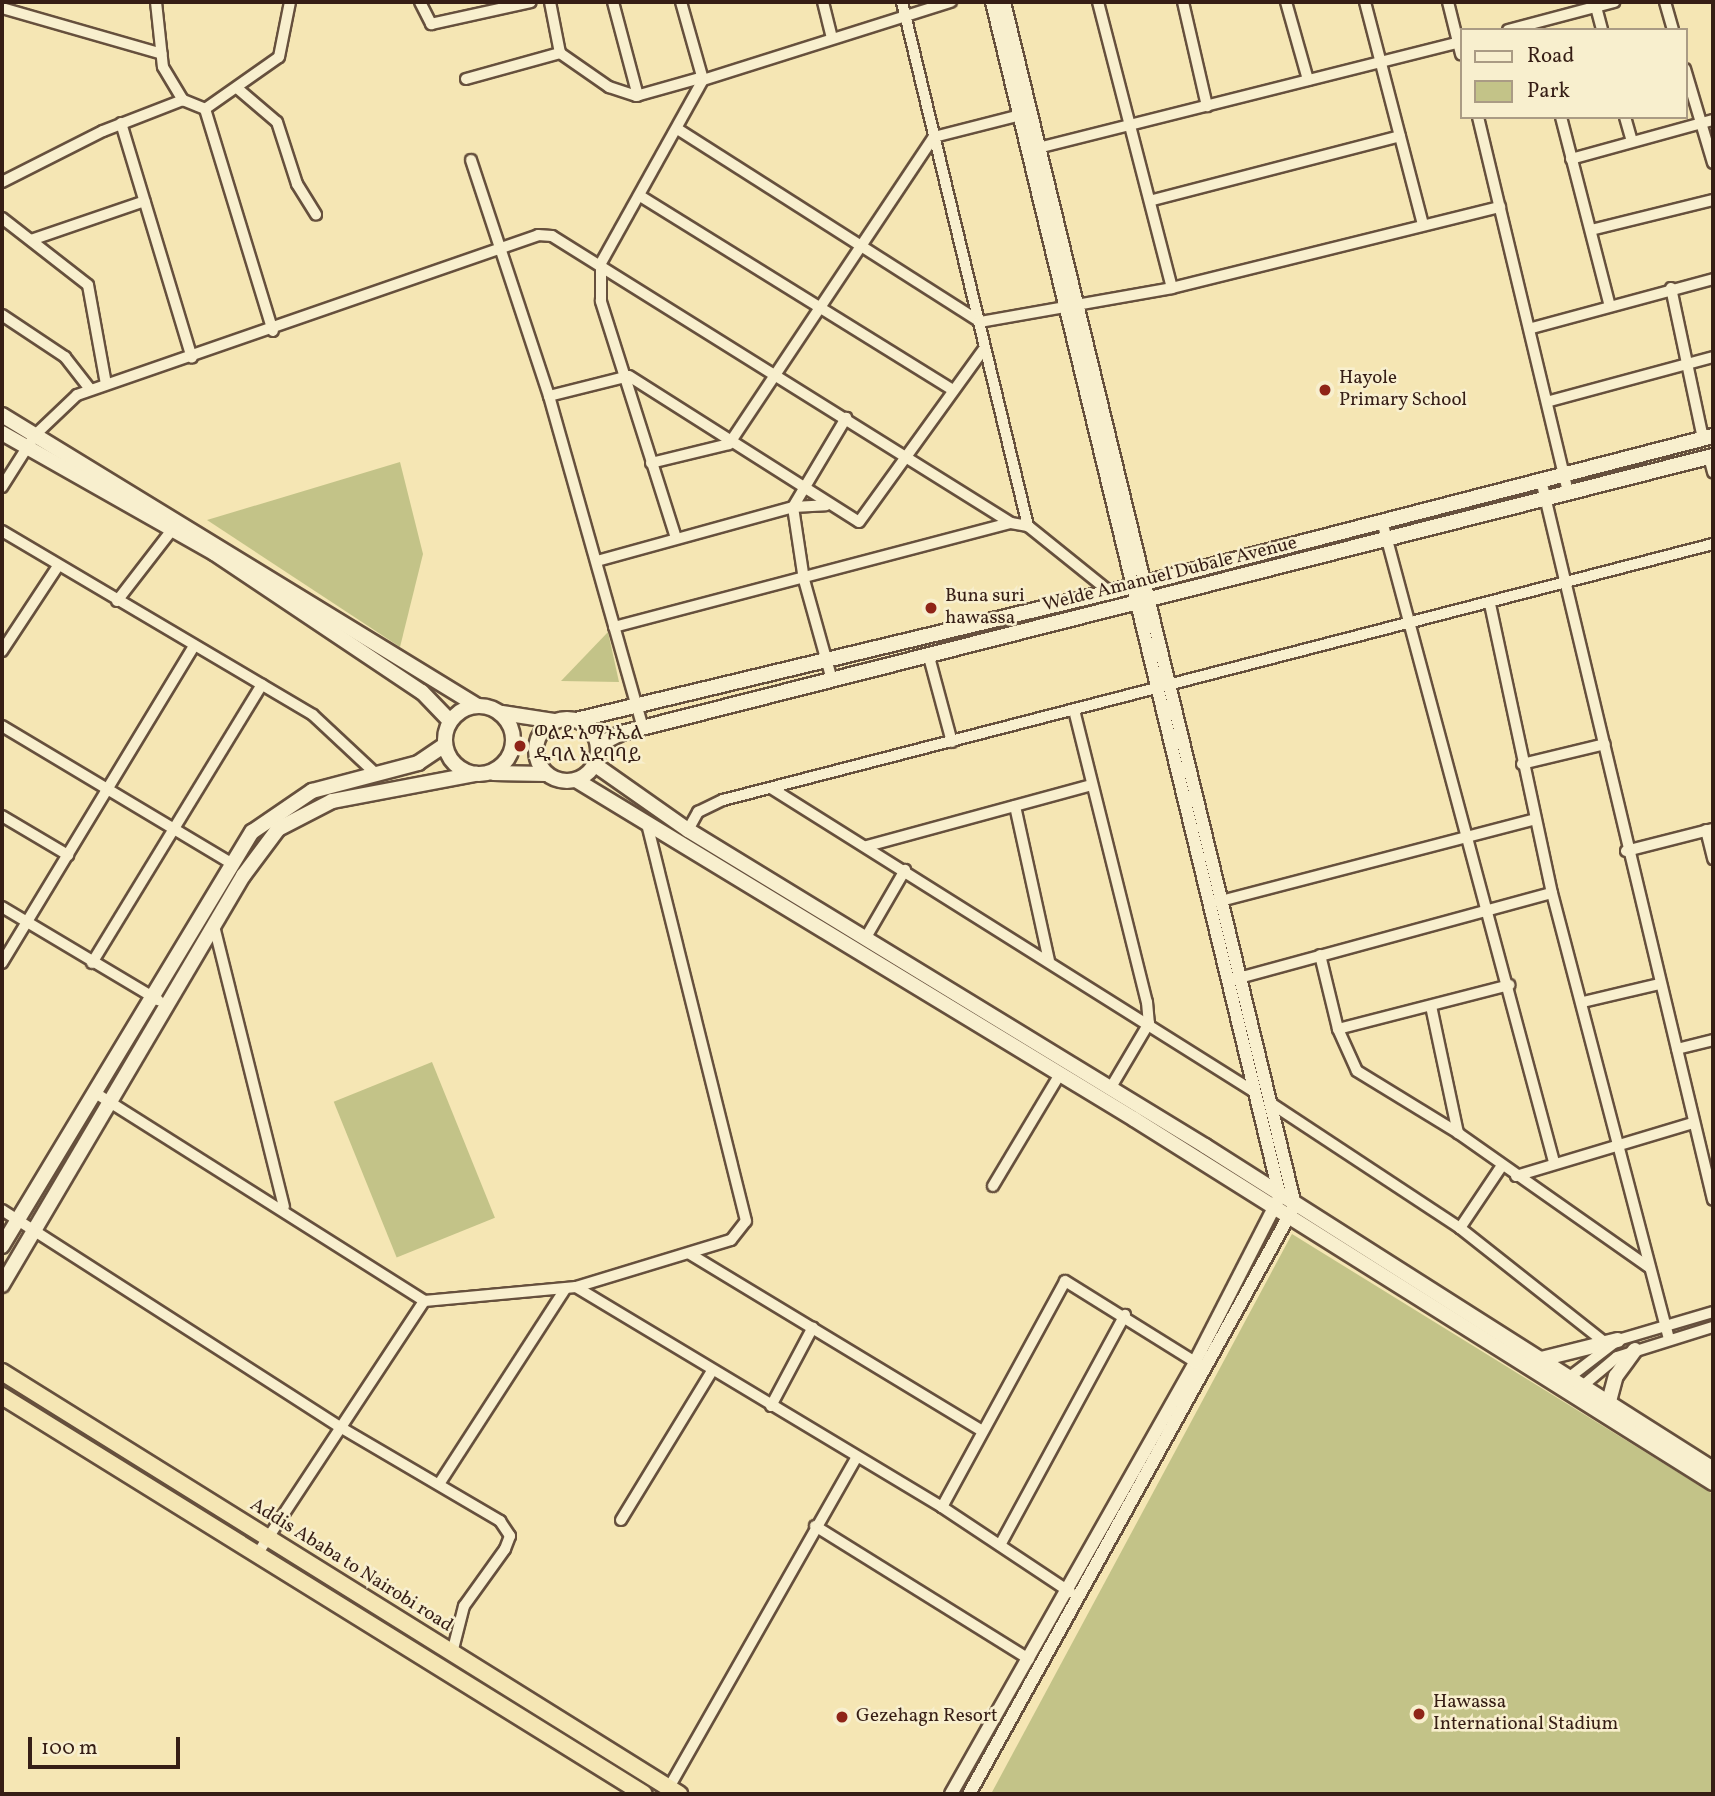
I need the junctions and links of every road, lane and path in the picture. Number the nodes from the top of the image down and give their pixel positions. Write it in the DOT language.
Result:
graph roads {
  1 [pos="156,2"];
  2 [pos="290,2"];
  3 [pos="420,2"];
  4 [pos="531,2"];
  5 [pos="550,2"];
  6 [pos="613,2"];
  7 [pos="681,2"];
  8 [pos="823,2"];
  9 [pos="902,2"];
  10 [pos="951,2"];
  11 [pos="992,2"];
  12 [pos="1004,2"];
  13 [pos="1098,2"];
  14 [pos="1183,2"];
  15 [pos="1286,2"];
  16 [pos="1364,2"];
  17 [pos="1448,2"];
  18 [pos="1614,2"];
  19 [pos="1665,2"];
  20 [pos="1596,7"];
  21 [pos="2,8"];
  22 [pos="907,19"];
  23 [pos="1516,28"];
  24 [pos="1601,28"];
  25 [pos="1673,28"];
  26 [pos="832,37"];
  27 [pos="1460,42"];
  28 [pos="560,53"];
  29 [pos="162,54"];
  30 [pos="1381,62"];
  31 [pos="1687,75"];
  32 [pos="466,79"];
  33 [pos="702,79"];
  34 [pos="1308,80"];
  35 [pos="237,88"];
  36 [pos="638,96"];
  37 [pos="183,100"];
  38 [pos="1207,106"];
  39 [pos="205,109"];
  40 [pos="1021,115"];
  41 [pos="1478,119"];
  42 [pos="1561,119"];
  43 [pos="1626,119"];
  44 [pos="1713,120"];
  45 [pos="121,123"];
  46 [pos="1702,123"];
  47 [pos="1130,125"];
  48 [pos="679,130"];
  49 [pos="1400,136"];
  50 [pos="934,137"];
  51 [pos="1632,141"];
  52 [pos="1042,147"];
  53 [pos="1028,150"];
  54 [pos="1571,159"];
  55 [pos="471,160"];
  56 [pos="1713,163"];
  57 [pos="2,182"];
  58 [pos="640,196"];
  59 [pos="1153,200"];
  60 [pos="1713,200"];
  61 [pos="145,201"];
  62 [pos="1500,208"];
  63 [pos="316,215"];
  64 [pos="2,218"];
  65 [pos="1423,224"];
  66 [pos="1591,230"];
  67 [pos="31,240"];
  68 [pos="862,248"];
  69 [pos="503,252"];
  70 [pos="601,262"];
  71 [pos="1713,279"];
  72 [pos="1172,288"];
  73 [pos="1671,288"];
  74 [pos="1609,303"];
  75 [pos="1074,309"];
  76 [pos="822,312"];
  77 [pos="2,315"];
  78 [pos="980,322"];
  79 [pos="1532,328"];
  80 [pos="273,331"];
  81 [pos="983,350"];
  82 [pos="1713,357"];
  83 [pos="192,358"];
  84 [pos="1686,364"];
  85 [pos="629,376"];
  86 [pos="780,376"];
  87 [pos="106,384"];
  88 [pos="90,389"];
  89 [pos="951,389"];
  90 [pos="549,396"];
  91 [pos="1550,401"];
  92 [pos="2,415"];
  93 [pos="846,418"];
  94 [pos="2,433"];
  95 [pos="1708,437"];
  96 [pos="31,441"];
  97 [pos="729,444"];
  98 [pos="908,455"];
  99 [pos="1712,462"];
  100 [pos="651,463"];
  101 [pos="1564,474"];
  102 [pos="1541,480"];
  103 [pos="2,487"];
  104 [pos="802,491"];
  105 [pos="1568,492"];
  106 [pos="1547,497"];
  107 [pos="826,505"];
  108 [pos="793,507"];
  109 [pos="1382,521"];
  110 [pos="185,522"];
  111 [pos="1011,523"];
  112 [pos="1028,526"];
  113 [pos="170,528"];
  114 [pos="2,531"];
  115 [pos="676,538"];
  116 [pos="1388,538"];
  117 [pos="1713,544"];
  118 [pos="597,561"];
  119 [pos="58,566"];
  120 [pos="804,580"];
  121 [pos="1565,583"];
  122 [pos="1141,584"];
  123 [pos="1111,592"];
  124 [pos="117,601"];
  125 [pos="1145,601"];
  126 [pos="1490,604"];
  127 [pos="1001,618"];
  128 [pos="1413,622"];
  129 [pos="614,626"];
  130 [pos="1004,636"];
  131 [pos="193,647"];
  132 [pos="2,651"];
  133 [pos="929,657"];
  134 [pos="827,662"];
  135 [pos="832,680"];
  136 [pos="262,685"];
  137 [pos="1166,687"];
  138 [pos="476,705"];
  139 [pos="636,709"];
  140 [pos="1074,710"];
  141 [pos="500,712"];
  142 [pos="576,720"];
  143 [pos="450,721"];
  144 [pos="555,721"];
  145 [pos="2,726"];
  146 [pos="643,728"];
  147 [pos="952,742"];
  148 [pos="1605,744"];
  149 [pos="445,745"];
  150 [pos="598,745"];
  151 [pos="594,764"];
  152 [pos="1522,764"];
  153 [pos="376,774"];
  154 [pos="482,774"];
  155 [pos="546,774"];
  156 [pos="576,780"];
  157 [pos="1092,785"];
  158 [pos="771,788"];
  159 [pos="107,790"];
  160 [pos="1015,806"];
  161 [pos="2,816"];
  162 [pos="1535,819"];
  163 [pos="647,823"];
  164 [pos="175,828"];
  165 [pos="688,830"];
  166 [pos="1710,830"];
  167 [pos="1472,839"];
  168 [pos="867,846"];
  169 [pos="1626,850"];
  170 [pos="68,855"];
  171 [pos="235,857"];
  172 [pos="254,859"];
  173 [pos="1713,859"];
  174 [pos="905,870"];
  175 [pos="1552,893"];
  176 [pos="1218,902"];
  177 [pos="2,907"];
  178 [pos="1491,912"];
  179 [pos="26,923"];
  180 [pos="215,930"];
  181 [pos="865,939"];
  182 [pos="1320,956"];
  183 [pos="1049,960"];
  184 [pos="2,963"];
  185 [pos="92,963"];
  186 [pos="1236,979"];
  187 [pos="1659,984"];
  188 [pos="1509,985"];
  189 [pos="155,999"];
  190 [pos="1583,1002"];
  191 [pos="169,1006"];
  192 [pos="1431,1006"];
  193 [pos="1149,1023"];
  194 [pos="1338,1029"];
  195 [pos="1713,1040"];
  196 [pos="1677,1049"];
  197 [pos="1060,1074"];
  198 [pos="1110,1089"];
  199 [pos="97,1094"];
  200 [pos="1258,1094"];
  201 [pos="113,1104"];
  202 [pos="1272,1104"];
  203 [pos="1693,1124"];
  204 [pos="1458,1133"];
  205 [pos="1619,1144"];
  206 [pos="1554,1162"];
  207 [pos="1501,1167"];
  208 [pos="1516,1176"];
  209 [pos="993,1186"];
  210 [pos="1713,1200"];
  211 [pos="1278,1202"];
  212 [pos="284,1207"];
  213 [pos="2,1210"];
  214 [pos="1293,1211"];
  215 [pos="18,1219"];
  216 [pos="1460,1228"];
  217 [pos="34,1230"];
  218 [pos="2,1246"];
  219 [pos="690,1254"];
  220 [pos="1649,1267"];
  221 [pos="2,1285"];
  222 [pos="576,1287"];
  223 [pos="565,1289"];
  224 [pos="424,1301"];
  225 [pos="1713,1311"];
  226 [pos="1125,1315"];
  227 [pos="1666,1323"];
  228 [pos="813,1327"];
  229 [pos="1713,1328"];
  230 [pos="1670,1338"];
  231 [pos="1618,1340"];
  232 [pos="1603,1341"];
  233 [pos="1635,1350"];
  234 [pos="1537,1360"];
  235 [pos="1195,1362"];
  236 [pos="712,1371"];
  237 [pos="2,1372"];
  238 [pos="1567,1380"];
  239 [pos="1580,1388"];
  240 [pos="2,1396"];
  241 [pos="1608,1405"];
  242 [pos="771,1406"];
  243 [pos="340,1427"];
  244 [pos="982,1431"];
  245 [pos="857,1457"];
  246 [pos="1713,1469"];
  247 [pos="1713,1483"];
  248 [pos="439,1484"];
  249 [pos="942,1507"];
  250 [pos="621,1520"];
  251 [pos="815,1527"];
  252 [pos="268,1539"];
  253 [pos="1000,1545"];
  254 [pos="258,1553"];
  255 [pos="1068,1591"];
  256 [pos="1083,1600"];
  257 [pos="452,1653"];
  258 [pos="1030,1659"];
  259 [pos="671,1792"];
  260 [pos="644,1794"];
  261 [pos="951,1794"];
  262 [pos="969,1794"];
  1 -- 29 [label="street"];
  2 -- 35 [label="street"];
  3 -- 4 [label="street"];
  5 -- 28 [label="street"];
  6 -- 36 [label="street"];
  7 -- 33 [label="street"];
  8 -- 26 [label="street"];
  9 -- 22 [label="street"];
  10 -- 22 [label="street"];
  11 -- 40 [label="street"];
  12 -- 52 [label="street"];
  13 -- 47 [label="street"];
  14 -- 38 [label="street"];
  15 -- 34 [label="street"];
  16 -- 30 [label="street"];
  17 -- 27 [label="street"];
  18 -- 20 [label="street"];
  19 -- 25 [label="street"];
  20 -- 23 [label="street"];
  20 -- 24 [label="street"];
  21 -- 29 [label="street"];
  22 -- 26 [label="street"];
  22 -- 50 [label="street"];
  26 -- 33 [label="street"];
  27 -- 30 [label="street"];
  28 -- 32 [label="street"];
  28 -- 36 [label="street"];
  29 -- 37 [label="street"];
  30 -- 34 [label="street"];
  30 -- 49 [label="street"];
  31 -- 46 [label="street"];
  33 -- 36 [label="street"];
  33 -- 48 [label="street"];
  34 -- 38 [label="street"];
  35 -- 39 [label="street"];
  35 -- 63 [label="street"];
  37 -- 39 [label="street"];
  37 -- 45 [label="street"];
  38 -- 47 [label="street"];
  39 -- 80 [label="street"];
  40 -- 50 [label="street"];
  40 -- 53 [label="street"];
  41 -- 62 [label="street"];
  42 -- 54 [label="street"];
  43 -- 51 [label="street"];
  44 -- 46 [label="street"];
  45 -- 57 [label="street"];
  45 -- 61 [label="street"];
  46 -- 51 [label="street"];
  46 -- 56 [label="street"];
  47 -- 52 [label="street"];
  47 -- 59 [label="street"];
  48 -- 58 [label="street"];
  48 -- 68 [label="street"];
  49 -- 59 [label="street"];
  49 -- 65 [label="street"];
  50 -- 68 [label="street"];
  50 -- 78 [label="street"];
  51 -- 54 [label="street"];
  52 -- 53 [label="street"];
  52 -- 75 [label="street"];
  53 -- 75 [label="street"];
  54 -- 66 [label="street"];
  55 -- 69 [label="street"];
  58 -- 70 [label="street"];
  58 -- 76 [label="street"];
  59 -- 72 [label="street"];
  60 -- 66 [label="street"];
  61 -- 67 [label="street"];
  61 -- 83 [label="street"];
  62 -- 65 [label="street"];
  62 -- 79 [label="street"];
  64 -- 67 [label="street"];
  65 -- 72 [label="street"];
  66 -- 74 [label="street"];
  67 -- 87 [label="street"];
  68 -- 76 [label="street"];
  68 -- 78 [label="street"];
  69 -- 70 [label="street"];
  69 -- 80 [label="street"];
  69 -- 90 [label="street"];
  70 -- 85 [label="street"];
  70 -- 86 [label="street"];
  71 -- 73 [label="street"];
  72 -- 75 [label="street"];
  73 -- 74 [label="street"];
  73 -- 84 [label="street"];
  74 -- 79 [label="street"];
  75 -- 78 [label="street"];
  75 -- 122 [label="street"];
  76 -- 86 [label="street"];
  76 -- 89 [label="street"];
  77 -- 88 [label="street"];
  78 -- 81 [label="street"];
  79 -- 91 [label="street"];
  80 -- 83 [label="street"];
  81 -- 89 [label="street"];
  81 -- 112 [label="street"];
  82 -- 84 [label="street"];
  83 -- 87 [label="street"];
  84 -- 91 [label="street"];
  84 -- 95 [label="street"];
  85 -- 90 [label="street"];
  85 -- 97 [label="street"];
  85 -- 100 [label="street"];
  86 -- 93 [label="street"];
  86 -- 97 [label="street"];
  87 -- 88 [label="street"];
  88 -- 96 [label="street"];
  89 -- 98 [label="street"];
  90 -- 118 [label="street"];
  91 -- 101 [label="street"];
  92 -- 96 [label="main road"];
  93 -- 98 [label="street"];
  93 -- 104 [label="street"];
  94 -- 96 [label="main road"];
  95 -- 101 [label="main road"];
  96 -- 103 [label="street"];
  96 -- 110 [label="main road"];
  96 -- 113 [label="main road"];
  97 -- 100 [label="street"];
  97 -- 104 [label="street"];
  98 -- 107 [label="street"];
  98 -- 111 [label="street"];
  99 -- 105 [label="main road, Welde Amanuel Dubale Avenue"];
  100 -- 115 [label="street"];
  101 -- 102 [label="main road"];
  101 -- 105 [label="street"];
  102 -- 106 [label="street"];
  102 -- 109 [label="main road"];
  104 -- 107 [label="street"];
  104 -- 108 [label="street"];
  105 -- 106 [label="main road, Welde Amanuel Dubale Avenue"];
  106 -- 116 [label="main road, Welde Amanuel Dubale Avenue"];
  106 -- 121 [label="street"];
  107 -- 108 [label="street"];
  108 -- 115 [label="street"];
  108 -- 120 [label="street"];
  109 -- 116 [label="street"];
  109 -- 122 [label="main road"];
  110 -- 113 [label="street"];
  110 -- 138 [label="main road"];
  111 -- 112 [label="street"];
  111 -- 120 [label="street"];
  112 -- 123 [label="street"];
  113 -- 124 [label="street"];
  113 -- 143 [label="main road"];
  114 -- 119 [label="street"];
  115 -- 118 [label="street"];
  116 -- 125 [label="main road, Welde Amanuel Dubale Avenue"];
  116 -- 128 [label="street"];
  117 -- 121 [label="street"];
  118 -- 129 [label="street"];
  119 -- 124 [label="street"];
  119 -- 132 [label="street"];
  120 -- 129 [label="street"];
  120 -- 134 [label="street"];
  121 -- 126 [label="street"];
  121 -- 148 [label="street"];
  122 -- 123 [label="main road"];
  122 -- 125 [label="street"];
  123 -- 127 [label="main road"];
  124 -- 131 [label="street"];
  125 -- 130 [label="main road, Welde Amanuel Dubale Avenue"];
  125 -- 137 [label="street"];
  126 -- 128 [label="street"];
  126 -- 152 [label="street"];
  127 -- 130 [label="main road"];
  127 -- 134 [label="main road"];
  128 -- 137 [label="street"];
  128 -- 167 [label="street"];
  129 -- 139 [label="street"];
  130 -- 133 [label="main road, Welde Amanuel Dubale Avenue"];
  131 -- 136 [label="street"];
  131 -- 159 [label="street"];
  133 -- 135 [label="main road, Welde Amanuel Dubale Avenue"];
  133 -- 147 [label="street"];
  134 -- 135 [label="street"];
  134 -- 139 [label="main road"];
  135 -- 146 [label="main road, Welde Amanuel Dubale Avenue"];
  136 -- 153 [label="street"];
  136 -- 164 [label="street"];
  137 -- 140 [label="street"];
  137 -- 176 [label="street"];
  138 -- 141 [label="main road"];
  138 -- 143 [label="main road"];
  139 -- 142 [label="main road"];
  139 -- 146 [label="street"];
  140 -- 147 [label="street"];
  140 -- 157 [label="street"];
  141 -- 144 [label="main road"];
  141 -- 154 [label="main road"];
  142 -- 144 [label="main road"];
  142 -- 150 [label="main road"];
  143 -- 149 [label="main road"];
  144 -- 155 [label="main road"];
  145 -- 159 [label="street"];
  146 -- 150 [label="main road, Welde Amanuel Dubale Avenue"];
  147 -- 158 [label="street"];
  148 -- 152 [label="street"];
  148 -- 169 [label="street"];
  149 -- 153 [label="main road"];
  149 -- 154 [label="main road"];
  150 -- 151 [label="main road"];
  151 -- 156 [label="main road"];
  151 -- 165 [label="main road"];
  152 -- 162 [label="street"];
  153 -- 171 [label="main road"];
  154 -- 155 [label="main road"];
  154 -- 172 [label="main road"];
  155 -- 156 [label="main road"];
  156 -- 163 [label="main road"];
  157 -- 160 [label="street"];
  157 -- 193 [label="street"];
  158 -- 165 [label="street"];
  158 -- 168 [label="street"];
  159 -- 164 [label="street"];
  159 -- 170 [label="street"];
  160 -- 168 [label="street"];
  160 -- 183 [label="street"];
  161 -- 170 [label="street"];
  162 -- 167 [label="street"];
  162 -- 175 [label="street"];
  163 -- 197 [label="main road"];
  163 -- 219 [label="street"];
  164 -- 171 [label="street"];
  164 -- 185 [label="street"];
  165 -- 181 [label="main road"];
  166 -- 169 [label="street"];
  166 -- 173 [label="street"];
  167 -- 176 [label="street"];
  167 -- 178 [label="street"];
  168 -- 174 [label="street"];
  169 -- 187 [label="street"];
  170 -- 179 [label="street"];
  171 -- 172 [label="main road"];
  171 -- 189 [label="main road"];
  172 -- 180 [label="main road"];
  174 -- 181 [label="street"];
  174 -- 183 [label="street"];
  175 -- 178 [label="street"];
  175 -- 190 [label="street"];
  176 -- 186 [label="street"];
  177 -- 179 [label="street"];
  178 -- 182 [label="street"];
  178 -- 188 [label="street"];
  179 -- 184 [label="street"];
  179 -- 185 [label="street"];
  180 -- 191 [label="main road"];
  180 -- 212 [label="street"];
  181 -- 198 [label="main road"];
  182 -- 186 [label="street"];
  182 -- 194 [label="street"];
  183 -- 193 [label="street"];
  185 -- 189 [label="street"];
  186 -- 200 [label="street"];
  186 -- 202 [label="street"];
  187 -- 190 [label="street"];
  187 -- 196 [label="street"];
  188 -- 192 [label="street"];
  188 -- 206 [label="street"];
  189 -- 191 [label="street"];
  189 -- 199 [label="main road"];
  190 -- 205 [label="street"];
  191 -- 201 [label="main road"];
  192 -- 194 [label="street"];
  192 -- 204 [label="street"];
  193 -- 198 [label="street"];
  193 -- 200 [label="street"];
  194 -- 204 [label="street"];
  195 -- 196 [label="street"];
  196 -- 203 [label="street"];
  197 -- 209 [label="street"];
  197 -- 211 [label="main road"];
  198 -- 211 [label="main road"];
  199 -- 201 [label="street"];
  199 -- 215 [label="main road"];
  200 -- 202 [label="street"];
  200 -- 211 [label="street"];
  201 -- 212 [label="street"];
  201 -- 217 [label="main road"];
  202 -- 214 [label="street"];
  202 -- 216 [label="street"];
  203 -- 205 [label="street"];
  203 -- 210 [label="street"];
  204 -- 207 [label="street"];
  205 -- 206 [label="street"];
  205 -- 220 [label="street"];
  206 -- 208 [label="street"];
  207 -- 208 [label="street"];
  207 -- 216 [label="street"];
  208 -- 220 [label="street"];
  211 -- 214 [label="main road"];
  211 -- 235 [label="street"];
  212 -- 224 [label="street"];
  213 -- 215 [label="street"];
  214 -- 234 [label="main road"];
  214 -- 247 [label="main road"];
  214 -- 256 [label="street"];
  215 -- 217 [label="street"];
  215 -- 218 [label="main road"];
  216 -- 232 [label="street"];
  217 -- 221 [label="main road"];
  217 -- 243 [label="street"];
  219 -- 222 [label="street"];
  219 -- 228 [label="street"];
  220 -- 227 [label="street"];
  222 -- 223 [label="street"];
  222 -- 236 [label="street"];
  223 -- 224 [label="street"];
  223 -- 248 [label="street"];
  224 -- 243 [label="street"];
  225 -- 227 [label="street"];
  226 -- 235 [label="street"];
  226 -- 244 [label="street"];
  226 -- 253 [label="street"];
  227 -- 230 [label="street"];
  227 -- 231 [label="street"];
  228 -- 242 [label="street"];
  228 -- 244 [label="street"];
  229 -- 230 [label="street"];
  230 -- 233 [label="street"];
  231 -- 232 [label="main road"];
  231 -- 238 [label="street"];
  232 -- 234 [label="main road"];
  233 -- 239 [label="street"];
  233 -- 241 [label="main road"];
  234 -- 238 [label="main road"];
  235 -- 255 [label="street"];
  236 -- 242 [label="street"];
  236 -- 250 [label="street"];
  237 -- 252 [label="highway, Addis Ababa to Nairobi road"];
  238 -- 239 [label="main road"];
  239 -- 241 [label="main road"];
  240 -- 254 [label="highway, Addis Ababa to Nairobi road"];
  241 -- 246 [label="main road"];
  242 -- 245 [label="street"];
  243 -- 248 [label="street"];
  243 -- 252 [label="street"];
  244 -- 249 [label="street"];
  245 -- 249 [label="street"];
  245 -- 251 [label="street"];
  248 -- 257 [label="street"];
  249 -- 253 [label="street"];
  251 -- 258 [label="street"];
  251 -- 259 [label="street"];
  252 -- 254 [label="street"];
  252 -- 257 [label="highway, Addis Ababa to Nairobi road"];
  253 -- 255 [label="street"];
  254 -- 260 [label="highway, Addis Ababa to Nairobi road"];
  255 -- 256 [label="street"];
  255 -- 258 [label="street"];
  256 -- 262 [label="street"];
  257 -- 259 [label="highway, Addis Ababa to Nairobi road"];
  258 -- 261 [label="street"];
}
